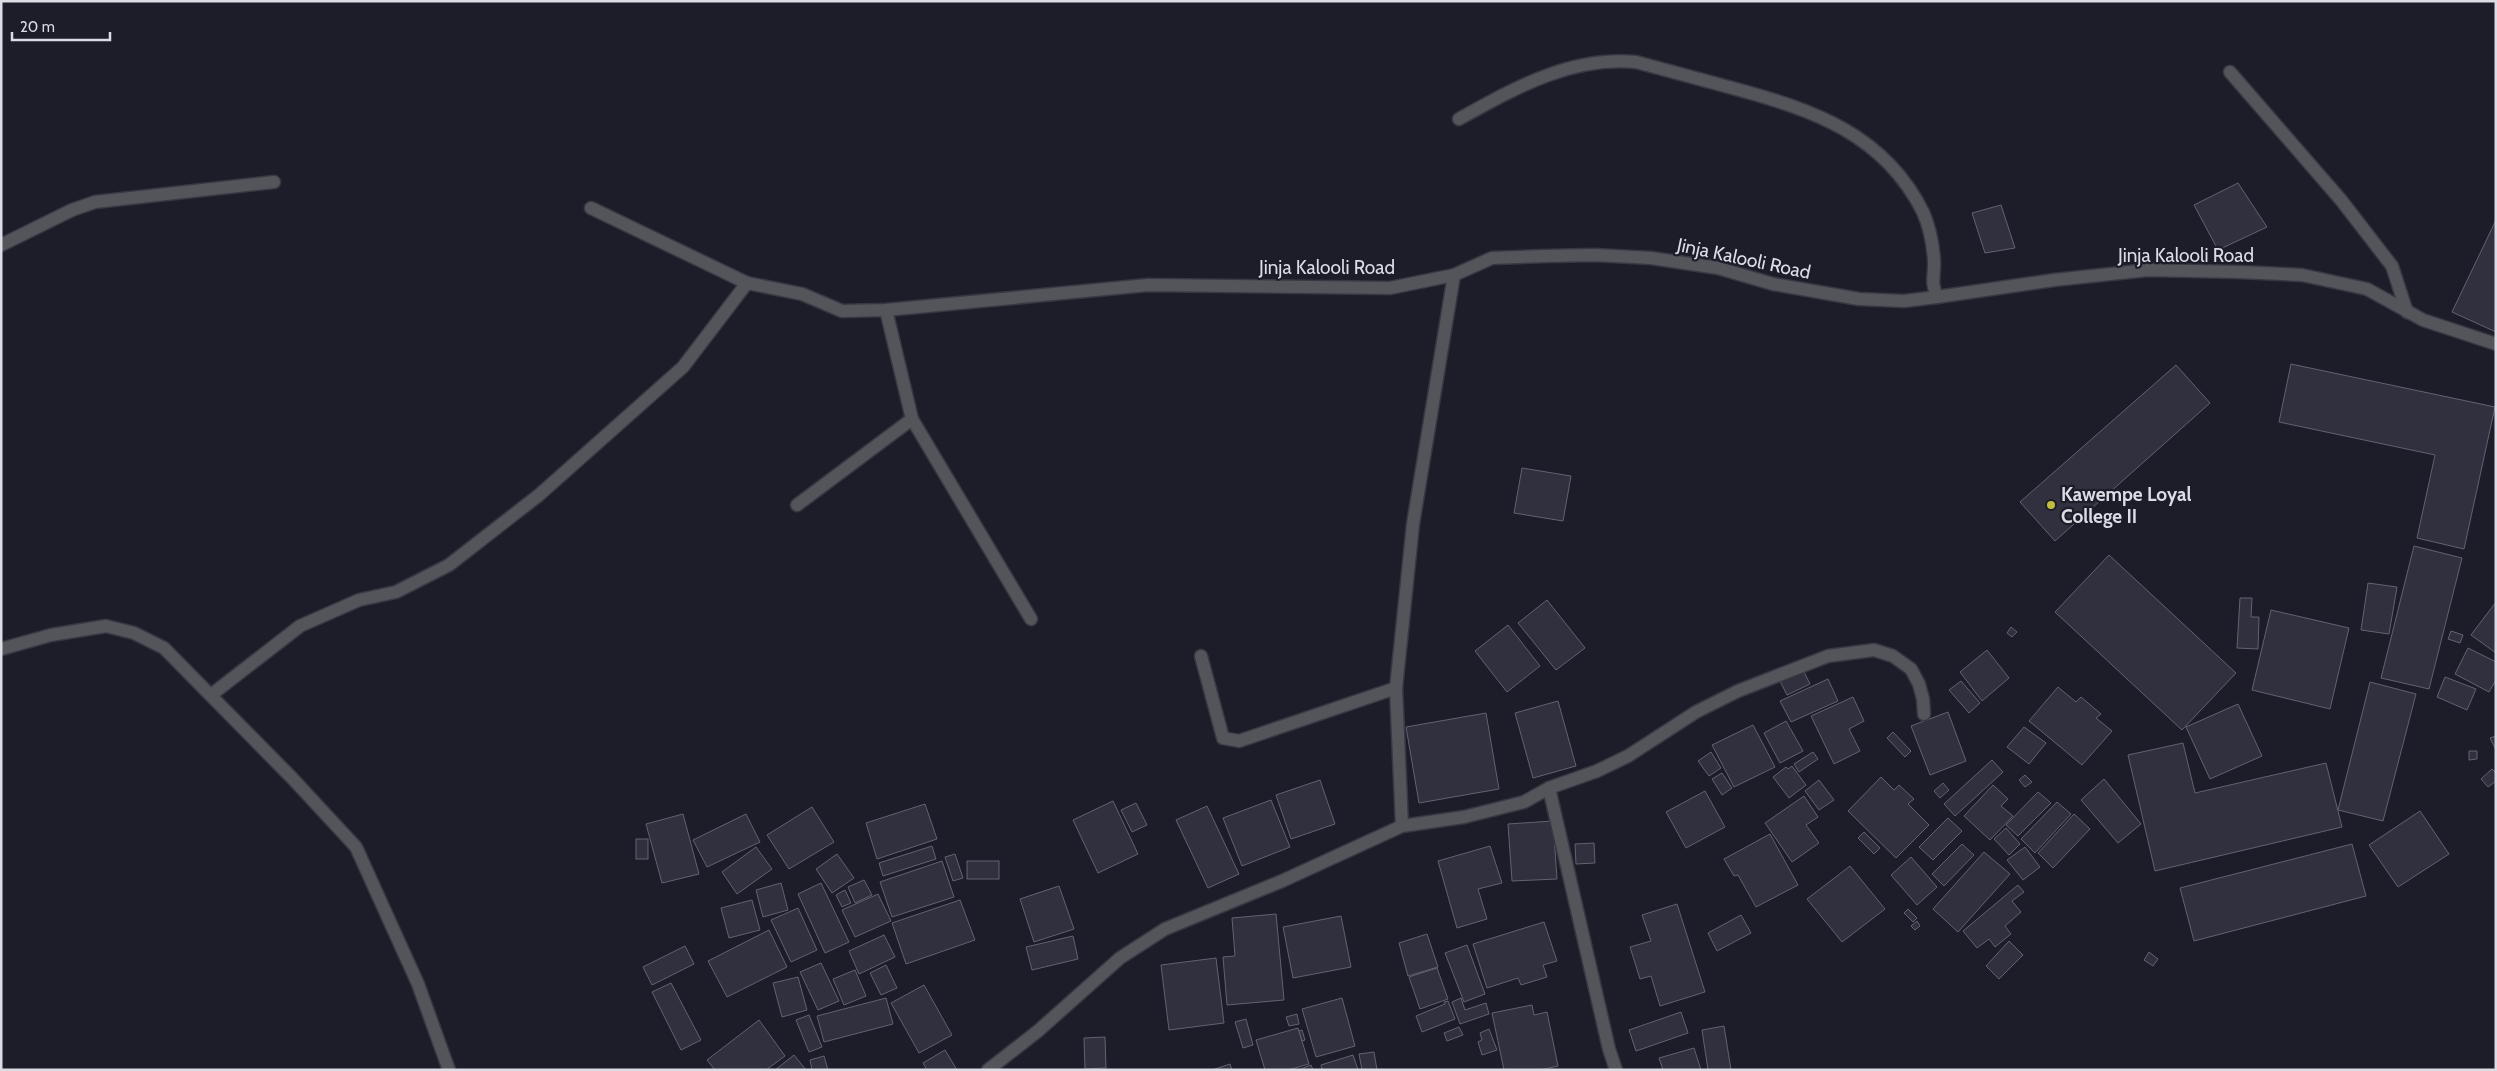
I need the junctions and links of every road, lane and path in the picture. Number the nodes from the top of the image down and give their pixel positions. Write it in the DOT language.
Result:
graph roads {
  1 [pos="2230,72"];
  2 [pos="1460,119"];
  3 [pos="274,182"];
  4 [pos="591,208"];
  5 [pos="1,245"];
  6 [pos="1454,275"];
  7 [pos="747,283"];
  8 [pos="1937,297"];
  9 [pos="886,310"];
  10 [pos="2407,312"];
  11 [pos="2496,344"];
  12 [pos="912,419"];
  13 [pos="797,506"];
  14 [pos="1031,619"];
  15 [pos="1,649"];
  16 [pos="1200,656"];
  17 [pos="1396,688"];
  18 [pos="211,695"];
  19 [pos="1924,714"];
  20 [pos="1548,788"];
  21 [pos="1402,826"];
  22 [pos="449,1070"];
  23 [pos="988,1070"];
  24 [pos="1616,1070"];
  1 -- 10 [label="street"];
  2 -- 8 [label="street"];
  3 -- 5 [label="street"];
  4 -- 7 [label="street, Jinja Kalooli Road"];
  6 -- 8 [label="street, Jinja Kalooli Road"];
  6 -- 9 [label="street, Jinja Kalooli Road"];
  6 -- 17 [label="street"];
  7 -- 9 [label="street, Jinja Kalooli Road"];
  7 -- 18 [label="street"];
  8 -- 10 [label="street, Jinja Kalooli Road"];
  9 -- 12 [label="street"];
  10 -- 11 [label="street, Jinja Kalooli Road"];
  12 -- 13 [label="street"];
  12 -- 14 [label="street"];
  15 -- 18 [label="street"];
  16 -- 17 [label="street"];
  17 -- 21 [label="street"];
  18 -- 22 [label="street"];
  19 -- 20 [label="street"];
  20 -- 21 [label="street"];
  20 -- 24 [label="street"];
  21 -- 23 [label="street"];
}
